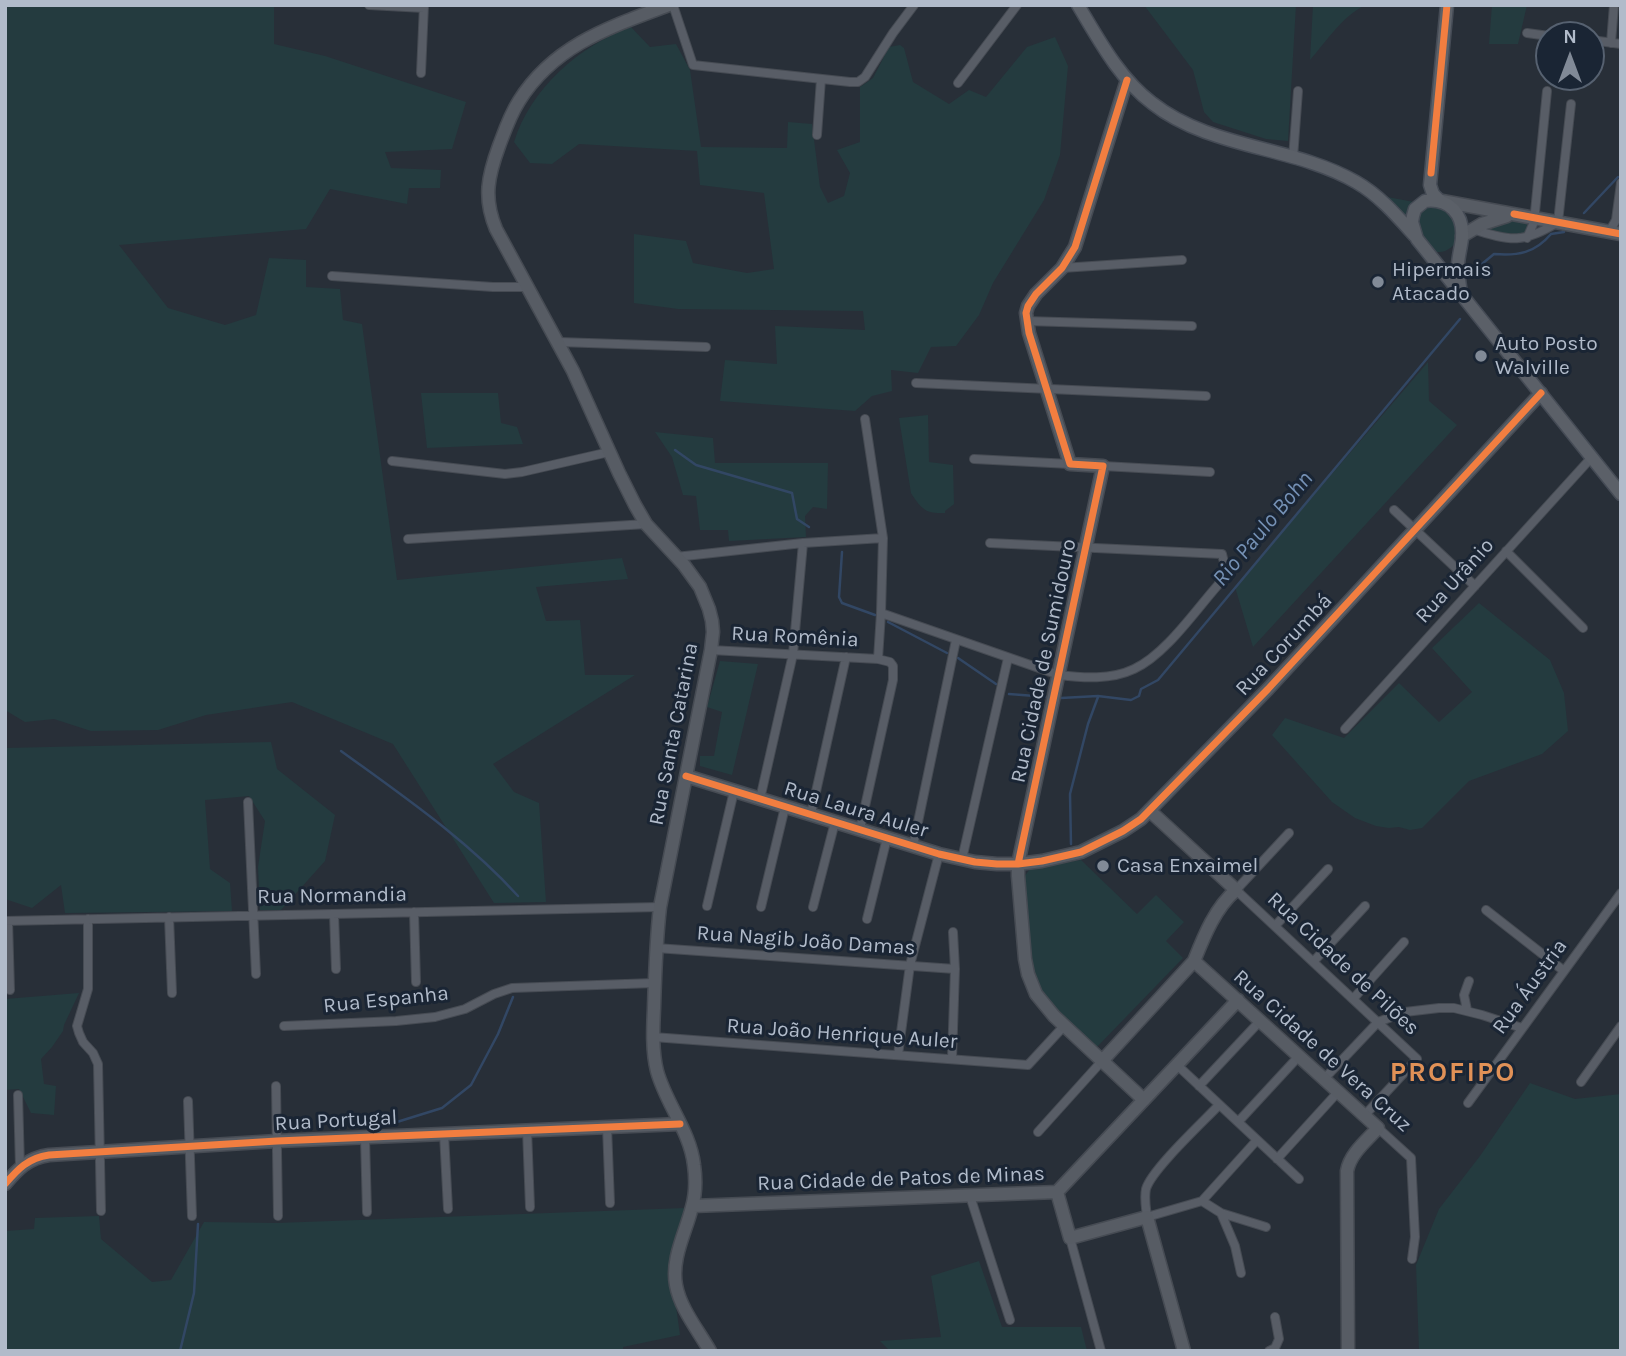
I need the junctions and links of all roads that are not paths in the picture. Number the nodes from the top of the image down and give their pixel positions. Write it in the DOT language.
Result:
graph roads {
  1 [pos="369,5"];
  2 [pos="671,5"];
  3 [pos="914,5"];
  4 [pos="1017,5"];
  5 [pos="1078,5"];
  6 [pos="1447,5"];
  7 [pos="1614,5"];
  8 [pos="424,6"];
  9 [pos="1527,33"];
  10 [pos="1535,34"];
  11 [pos="1605,42"];
  12 [pos="1611,43"];
  13 [pos="1621,44"];
  14 [pos="421,73"];
  15 [pos="821,79"];
  16 [pos="1127,80"];
  17 [pos="958,83"];
  18 [pos="1298,91"];
  19 [pos="1547,91"];
  20 [pos="1571,104"];
  21 [pos="817,135"];
  22 [pos="1293,158"];
  23 [pos="1621,183"];
  24 [pos="1440,201"];
  25 [pos="1514,214"];
  26 [pos="1534,218"];
  27 [pos="1558,222"];
  28 [pos="1617,230"];
  29 [pos="1466,236"];
  30 [pos="1527,238"];
  31 [pos="1417,239"];
  32 [pos="1430,255"];
  33 [pos="1182,260"];
  34 [pos="1062,268"];
  35 [pos="332,276"];
  36 [pos="529,287"];
  37 [pos="1461,295"];
  38 [pos="1026,321"];
  39 [pos="1192,326"];
  40 [pos="559,342"];
  41 [pos="706,347"];
  42 [pos="916,383"];
  43 [pos="1047,389"];
  44 [pos="1541,393"];
  45 [pos="1206,396"];
  46 [pos="865,419"];
  47 [pos="609,452"];
  48 [pos="1592,457"];
  49 [pos="974,459"];
  50 [pos="392,461"];
  51 [pos="1070,464"];
  52 [pos="1103,466"];
  53 [pos="1210,472"];
  54 [pos="1621,494"];
  55 [pos="1394,510"];
  56 [pos="646,524"];
  57 [pos="1416,530"];
  58 [pos="883,538"];
  59 [pos="408,539"];
  60 [pos="990,542"];
  61 [pos="803,543"];
  62 [pos="1087,547"];
  63 [pos="1506,551"];
  64 [pos="676,557"];
  65 [pos="1475,586"];
  66 [pos="881,613"];
  67 [pos="1583,628"];
  68 [pos="956,640"];
  69 [pos="711,650"];
  70 [pos="793,654"];
  71 [pos="846,657"];
  72 [pos="1008,658"];
  73 [pos="878,659"];
  74 [pos="1059,675"];
  75 [pos="1345,729"];
  76 [pos="686,776"];
  77 [pos="734,791"];
  78 [pos="760,799"];
  79 [pos="248,802"];
  80 [pos="785,807"];
  81 [pos="1150,811"];
  82 [pos="811,814"];
  83 [pos="835,822"];
  84 [pos="860,830"];
  85 [pos="1289,833"];
  86 [pos="887,838"];
  87 [pos="913,846"];
  88 [pos="939,853"];
  89 [pos="962,859"];
  90 [pos="1018,864"];
  91 [pos="1328,869"];
  92 [pos="1236,890"];
  93 [pos="1621,893"];
  94 [pos="707,906"];
  95 [pos="1365,906"];
  96 [pos="660,907"];
  97 [pos="761,907"];
  98 [pos="813,907"];
  99 [pos="1486,910"];
  100 [pos="414,912"];
  101 [pos="334,914"];
  102 [pos="254,916"];
  103 [pos="169,918"];
  104 [pos="88,919"];
  105 [pos="867,919"];
  106 [pos="7,921"];
  107 [pos="1275,926"];
  108 [pos="953,932"];
  109 [pos="1404,942"];
  110 [pos="656,948"];
  111 [pos="1194,961"];
  112 [pos="1313,962"];
  113 [pos="910,965"];
  114 [pos="336,969"];
  115 [pos="955,969"];
  116 [pos="1564,971"];
  117 [pos="256,974"];
  118 [pos="1469,981"];
  119 [pos="416,982"];
  120 [pos="654,983"];
  121 [pos="10,990"];
  122 [pos="172,993"];
  123 [pos="1353,999"];
  124 [pos="1237,1000"];
  125 [pos="1467,1010"];
  126 [pos="1260,1021"];
  127 [pos="1378,1022"];
  128 [pos="284,1026"];
  129 [pos="1064,1026"];
  130 [pos="1621,1026"];
  131 [pos="1522,1028"];
  132 [pos="653,1037"];
  133 [pos="898,1055"];
  134 [pos="1299,1056"];
  135 [pos="952,1059"];
  136 [pos="1102,1061"];
  137 [pos="1177,1065"];
  138 [pos="1324,1079"];
  139 [pos="1581,1083"];
  140 [pos="276,1086"];
  141 [pos="1199,1086"];
  142 [pos="1338,1092"];
  143 [pos="18,1095"];
  144 [pos="1144,1100"];
  145 [pos="188,1101"];
  146 [pos="1468,1103"];
  147 [pos="1219,1105"];
  148 [pos="1364,1116"];
  149 [pos="1238,1122"];
  150 [pos="680,1124"];
  151 [pos="607,1127"];
  152 [pos="1378,1128"];
  153 [pos="527,1130"];
  154 [pos="1038,1132"];
  155 [pos="444,1134"];
  156 [pos="365,1138"];
  157 [pos="1257,1140"];
  158 [pos="277,1141"];
  159 [pos="190,1146"];
  160 [pos="100,1152"];
  161 [pos="1277,1159"];
  162 [pos="20,1167"];
  163 [pos="1299,1178"];
  164 [pos="5,1184"];
  165 [pos="1057,1192"];
  166 [pos="970,1196"];
  167 [pos="1202,1201"];
  168 [pos="610,1203"];
  169 [pos="692,1206"];
  170 [pos="530,1207"];
  171 [pos="448,1209"];
  172 [pos="101,1211"];
  173 [pos="367,1212"];
  174 [pos="1221,1213"];
  175 [pos="192,1216"];
  176 [pos="278,1216"];
  177 [pos="1147,1217"];
  178 [pos="1266,1227"];
  179 [pos="1070,1238"];
  180 [pos="1412,1259"];
  181 [pos="1241,1273"];
  182 [pos="1275,1317"];
  183 [pos="1010,1320"];
  184 [pos="709,1351"];
  185 [pos="1101,1351"];
  186 [pos="1184,1351"];
  187 [pos="1271,1351"];
  188 [pos="1348,1351"];
  1 -- 8 [label="street"];
  2 -- 15 [label="street"];
  2 -- 36 [label="street, Rua Santa Catarina"];
  3 -- 15 [label="street"];
  4 -- 17 [label="street"];
  5 -- 16 [label="main road"];
  6 -- 24 [label="main road"];
  7 -- 12 [label="street"];
  8 -- 14 [label="street"];
  9 -- 10 [label="street"];
  11 -- 12 [label="street"];
  12 -- 13 [label="street"];
  15 -- 21 [label="street"];
  16 -- 22 [label="main road"];
  16 -- 34 [label="street"];
  18 -- 22 [label="street"];
  19 -- 26 [label="street"];
  20 -- 27 [label="street"];
  22 -- 31 [label="main road"];
  23 -- 28 [label="street"];
  24 -- 25 [label="street"];
  24 -- 29 [label="main road"];
  24 -- 31 [label="main road"];
  25 -- 26 [label="street"];
  25 -- 29 [label="street"];
  26 -- 27 [label="street"];
  26 -- 30 [label="street"];
  27 -- 28 [label="street"];
  27 -- 30 [label="street"];
  29 -- 30 [label="street"];
  29 -- 32 [label="main road"];
  29 -- 37 [label="main road"];
  31 -- 32 [label="main road"];
  32 -- 37 [label="main road"];
  33 -- 34 [label="street"];
  34 -- 38 [label="street"];
  35 -- 36 [label="street"];
  36 -- 40 [label="street, Rua Santa Catarina"];
  37 -- 44 [label="main road"];
  38 -- 39 [label="street"];
  38 -- 43 [label="street"];
  40 -- 41 [label="street"];
  40 -- 47 [label="street, Rua Santa Catarina"];
  42 -- 43 [label="street"];
  43 -- 45 [label="street"];
  43 -- 51 [label="street"];
  44 -- 48 [label="main road"];
  44 -- 57 [label="street, Rua Corumbá"];
  46 -- 58 [label="street"];
  47 -- 50 [label="street"];
  47 -- 56 [label="street, Rua Santa Catarina"];
  48 -- 54 [label="main road"];
  48 -- 63 [label="street, Rua Urânio"];
  49 -- 51 [label="street"];
  51 -- 52 [label="street"];
  52 -- 53 [label="street"];
  52 -- 62 [label="street, Rua Cidade de Sumidouro"];
  55 -- 57 [label="street"];
  56 -- 59 [label="street"];
  56 -- 64 [label="street, Rua Santa Catarina"];
  57 -- 65 [label="street"];
  57 -- 81 [label="street, Rua Corumbá"];
  58 -- 61 [label="street"];
  58 -- 66 [label="street"];
  60 -- 62 [label="street"];
  61 -- 64 [label="street"];
  61 -- 70 [label="street"];
  62 -- 74 [label="street, Rua Cidade de Sumidouro"];
  62 -- 74 [label="street"];
  63 -- 65 [label="street, Rua Urânio"];
  63 -- 67 [label="street"];
  64 -- 69 [label="street, Rua Santa Catarina"];
  65 -- 75 [label="street, Rua Urânio"];
  66 -- 68 [label="street"];
  66 -- 73 [label="street"];
  68 -- 72 [label="street"];
  68 -- 87 [label="street"];
  69 -- 70 [label="street, Rua Romênia"];
  69 -- 76 [label="street, Rua Santa Catarina"];
  70 -- 71 [label="street, Rua Romênia"];
  70 -- 78 [label="street"];
  71 -- 73 [label="street, Rua Romênia"];
  71 -- 82 [label="street"];
  72 -- 74 [label="street"];
  72 -- 89 [label="street"];
  73 -- 84 [label="street"];
  74 -- 90 [label="street, Rua Cidade de Sumidouro"];
  76 -- 77 [label="street, Rua Laura Auler"];
  76 -- 96 [label="street, Rua Santa Catarina"];
  77 -- 78 [label="street, Rua Laura Auler"];
  77 -- 94 [label="street"];
  78 -- 80 [label="street, Rua Laura Auler"];
  79 -- 102 [label="street"];
  80 -- 82 [label="street, Rua Laura Auler"];
  80 -- 97 [label="street"];
  81 -- 90 [label="street, Rua Corumbá"];
  81 -- 92 [label="street, Rua Cidade de Pilões"];
  82 -- 83 [label="street, Rua Laura Auler"];
  83 -- 84 [label="street, Rua Laura Auler"];
  83 -- 98 [label="street"];
  84 -- 86 [label="street, Rua Laura Auler"];
  85 -- 92 [label="street"];
  86 -- 87 [label="street, Rua Laura Auler"];
  86 -- 105 [label="street"];
  87 -- 88 [label="street, Rua Laura Auler"];
  88 -- 89 [label="street, Rua Laura Auler"];
  88 -- 113 [label="street"];
  89 -- 90 [label="street, Rua Laura Auler"];
  90 -- 129 [label="street, Rua Cidade de Sumidouro"];
  91 -- 107 [label="street"];
  92 -- 107 [label="street, Rua Cidade de Pilões"];
  92 -- 111 [label="street"];
  93 -- 116 [label="street, Rua Áustria"];
  95 -- 112 [label="street"];
  96 -- 100 [label="street, Rua Normandia"];
  96 -- 110 [label="street, Rua Santa Catarina"];
  99 -- 116 [label="street"];
  100 -- 101 [label="street, Rua Normandia"];
  100 -- 119 [label="street"];
  101 -- 102 [label="street, Rua Normandia"];
  101 -- 114 [label="street"];
  102 -- 103 [label="street, Rua Normandia"];
  102 -- 117 [label="street"];
  103 -- 104 [label="street, Rua Normandia"];
  103 -- 122 [label="street"];
  104 -- 106 [label="street, Rua Normandia"];
  104 -- 160 [label="street"];
  106 -- 121 [label="street"];
  107 -- 112 [label="street, Rua Cidade de Pilões"];
  108 -- 115 [label="street"];
  109 -- 123 [label="street"];
  110 -- 113 [label="street, Rua Nagib João Damas"];
  110 -- 120 [label="street, Rua Santa Catarina"];
  111 -- 124 [label="street, Rua Cidade de Vera Cruz"];
  111 -- 136 [label="street"];
  112 -- 123 [label="street, Rua Cidade de Pilões"];
  113 -- 115 [label="street, Rua Nagib João Damas"];
  113 -- 133 [label="street"];
  115 -- 135 [label="street"];
  116 -- 131 [label="street, Rua Áustria"];
  118 -- 125 [label="street"];
  120 -- 128 [label="street, Rua Espanha"];
  120 -- 132 [label="street, Rua Santa Catarina"];
  123 -- 127 [label="street, Rua Cidade de Pilões"];
  124 -- 126 [label="street, Rua Cidade de Vera Cruz"];
  124 -- 137 [label="street, Rua Cidade de Patos de Minas"];
  125 -- 127 [label="street"];
  125 -- 131 [label="street"];
  126 -- 134 [label="street, Rua Cidade de Vera Cruz"];
  126 -- 141 [label="street"];
  127 -- 138 [label="street"];
  127 -- 148 [label="street, Rua Cidade de Pilões"];
  129 -- 135 [label="street, Rua João Henrique Auler"];
  129 -- 136 [label="street, Rua Cidade de Sumidouro"];
  130 -- 139 [label="street"];
  131 -- 146 [label="street, Rua Áustria"];
  132 -- 133 [label="street, Rua João Henrique Auler"];
  132 -- 150 [label="street, Rua Santa Catarina"];
  133 -- 135 [label="street, Rua João Henrique Auler"];
  134 -- 138 [label="street, Rua Cidade de Vera Cruz"];
  134 -- 149 [label="street"];
  136 -- 144 [label="street, Rua Cidade de Sumidouro"];
  136 -- 154 [label="street"];
  137 -- 141 [label="street"];
  137 -- 144 [label="street, Rua Cidade de Patos de Minas"];
  138 -- 142 [label="street, Rua Cidade de Vera Cruz"];
  140 -- 158 [label="street"];
  141 -- 147 [label="street"];
  142 -- 148 [label="street, Rua Cidade de Vera Cruz"];
  142 -- 161 [label="street"];
  143 -- 162 [label="street"];
  144 -- 165 [label="street, Rua Cidade de Patos de Minas"];
  145 -- 159 [label="street"];
  147 -- 149 [label="street"];
  147 -- 177 [label="street"];
  148 -- 152 [label="street, Rua Cidade de Vera Cruz"];
  149 -- 157 [label="street"];
  150 -- 151 [label="street, Rua Portugal"];
  150 -- 169 [label="street, Rua Santa Catarina"];
  151 -- 153 [label="street, Rua Portugal"];
  151 -- 168 [label="street"];
  152 -- 180 [label="street, Rua Cidade de Vera Cruz"];
  152 -- 188 [label="street"];
  153 -- 155 [label="street, Rua Portugal"];
  153 -- 170 [label="street"];
  155 -- 156 [label="street, Rua Portugal"];
  155 -- 171 [label="street"];
  156 -- 158 [label="street, Rua Portugal"];
  156 -- 173 [label="street"];
  157 -- 161 [label="street"];
  157 -- 167 [label="street"];
  158 -- 159 [label="street, Rua Portugal"];
  158 -- 176 [label="street"];
  159 -- 160 [label="street, Rua Portugal"];
  159 -- 175 [label="street"];
  160 -- 162 [label="street, Rua Portugal"];
  160 -- 172 [label="street"];
  161 -- 163 [label="street"];
  162 -- 164 [label="street, Rua Portugal"];
  165 -- 166 [label="street, Rua Cidade de Patos de Minas"];
  165 -- 179 [label="street"];
  166 -- 169 [label="street, Rua Cidade de Patos de Minas"];
  166 -- 183 [label="street"];
  167 -- 174 [label="street"];
  167 -- 177 [label="street"];
  169 -- 184 [label="street, Rua Santa Catarina"];
  174 -- 178 [label="street"];
  174 -- 181 [label="street"];
  177 -- 179 [label="street"];
  177 -- 186 [label="street"];
  179 -- 185 [label="street"];
  182 -- 187 [label="street"];
}
